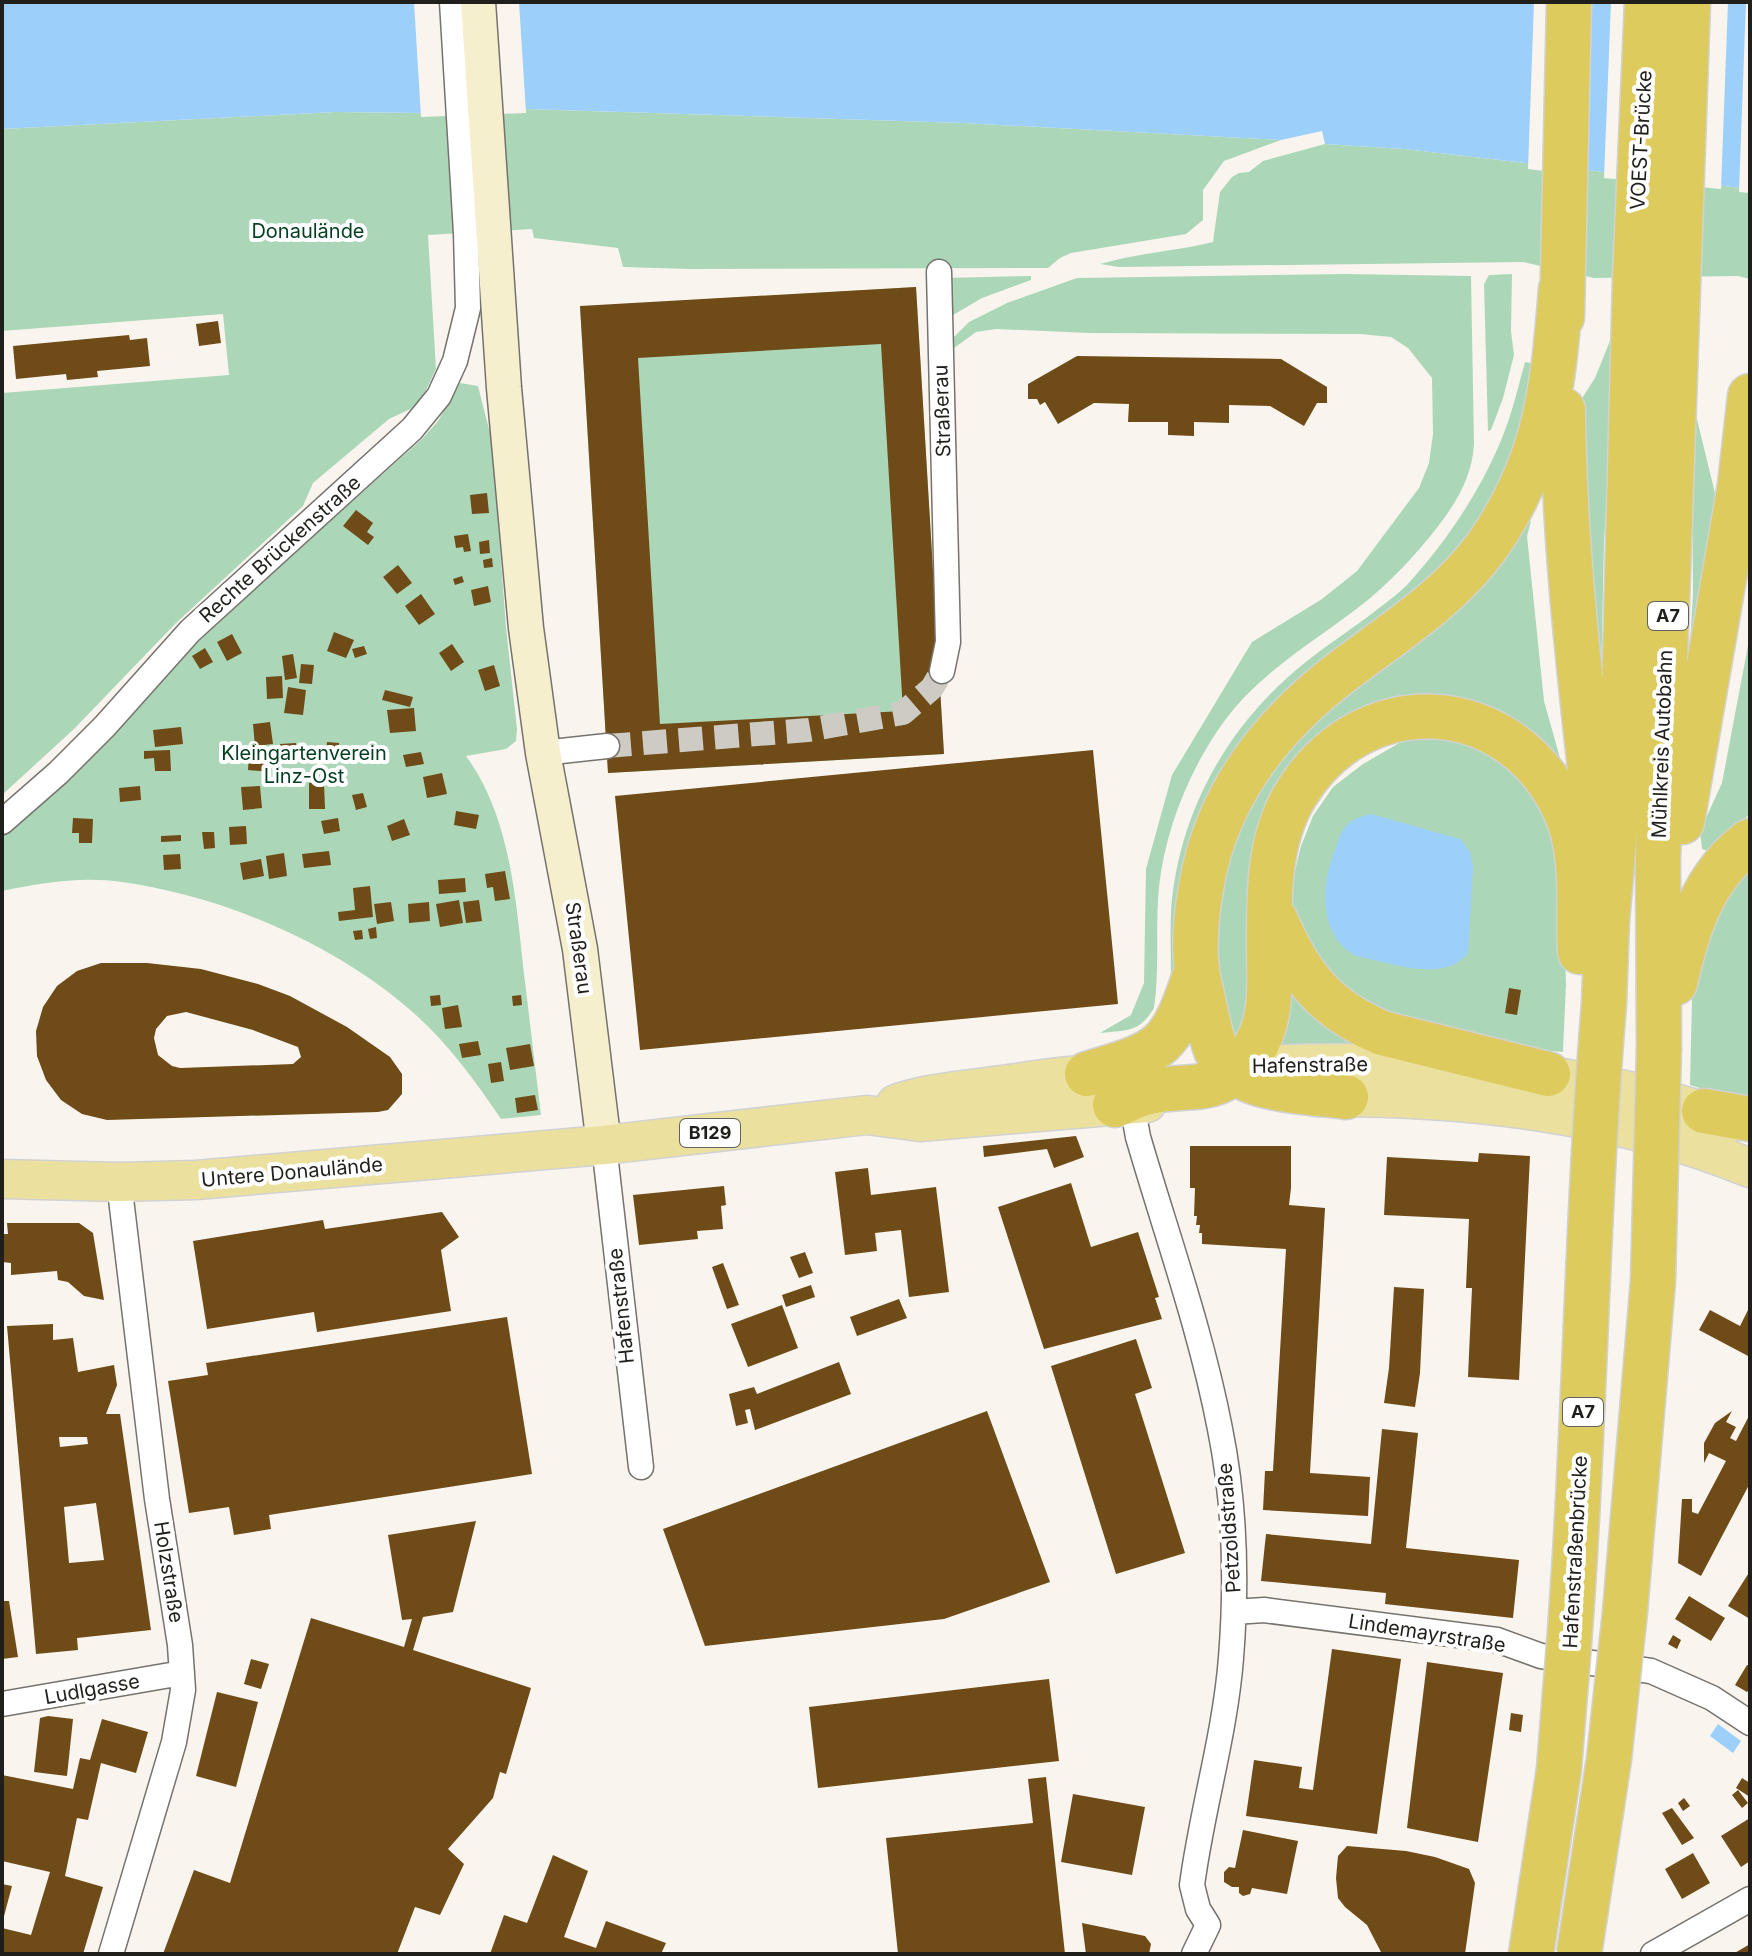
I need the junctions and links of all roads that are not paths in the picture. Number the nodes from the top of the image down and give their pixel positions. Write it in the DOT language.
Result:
graph roads {
  1 [pos="452,2"];
  2 [pos="478,2"];
  3 [pos="1569,2"];
  4 [pos="1647,2"];
  5 [pos="1688,2"];
  6 [pos="479,232"];
  7 [pos="939,272"];
  8 [pos="1656,278"];
  9 [pos="1561,289"];
  10 [pos="1750,396"];
  11 [pos="942,671"];
  12 [pos="607,746"];
  13 [pos="543,753"];
  14 [pos="2,822"];
  15 [pos="1750,841"];
  16 [pos="1271,909"];
  17 [pos="1607,921"];
  18 [pos="1659,954"];
  19 [pos="1196,972"];
  20 [pos="1593,1001"];
  21 [pos="1662,1028"];
  22 [pos="1233,1068"];
  23 [pos="1548,1074"];
  24 [pos="1111,1094"];
  25 [pos="1346,1097"];
  26 [pos="1704,1111"];
  27 [pos="1750,1119"];
  28 [pos="1750,1129"];
  29 [pos="593,1146"];
  30 [pos="1750,1168"];
  31 [pos="2,1179"];
  32 [pos="119,1182"];
  33 [pos="641,1467"];
  34 [pos="1234,1612"];
  35 [pos="182,1673"];
  36 [pos="2,1704"];
  37 [pos="1750,1723"];
  38 [pos="1750,1899"];
  39 [pos="111,1954"];
  40 [pos="1194,1954"];
  41 [pos="1531,1954"];
  42 [pos="1579,1954"];
  43 [pos="1653,1954"];
  1 -- 6 [label="street, Rechte Brückenstraße"];
  2 -- 6 [label="main road, Straßerau"];
  3 -- 9 [label="highway"];
  4 -- 8 [label="highway, VOEST-Brücke / A7"];
  5 -- 8 [label="highway, VOEST-Brücke / A7"];
  6 -- 13 [label="main road, Straßerau"];
  6 -- 14 [label="street, Rechte Brückenstraße"];
  7 -- 11 [label="street, Straßerau"];
  8 -- 17 [label="highway, Mühlkreis Autobahn / A7"];
  8 -- 18 [label="highway, Mühlkreis Autobahn / A7"];
  9 -- 17 [label="highway"];
  9 -- 19 [label="highway"];
  10 -- 18 [label="highway"];
  12 -- 13 [label="street"];
  13 -- 29 [label="main road, Straßerau"];
  15 -- 21 [label="highway"];
  16 -- 20 [label="highway"];
  16 -- 22 [label="highway"];
  16 -- 23 [label="highway"];
  17 -- 20 [label="highway, Mühlkreis Autobahn / A7"];
  18 -- 21 [label="highway, Mühlkreis Autobahn / A7"];
  19 -- 22 [label="highway"];
  19 -- 24 [label="highway"];
  20 -- 41 [label="highway, Hafenstraßenbrücke / A7, bridge"];
  21 -- 42 [label="highway, A7, bridge"];
  22 -- 23 [label="main road, Hafenstraße"];
  22 -- 24 [label="highway"];
  22 -- 25 [label="highway"];
  23 -- 26 [label="main road, Hafenstraße"];
  24 -- 25 [label="main road, Hafenstraße"];
  24 -- 29 [label="main road, Hafenstraße / B129"];
  24 -- 34 [label="street, Petzoldstraße"];
  25 -- 30 [label="main road, Hafenstraße"];
  26 -- 27 [label="highway"];
  26 -- 28 [label="main road, Hafenstraße"];
  29 -- 32 [label="main road, Untere Donaulände"];
  29 -- 33 [label="street, Hafenstraße"];
  31 -- 32 [label="main road, Untere Donaulände"];
  32 -- 35 [label="street, Holzstraße"];
  34 -- 37 [label="street, Lindemayrstraße"];
  34 -- 40 [label="street, Petzoldstraße"];
  35 -- 36 [label="street, Ludlgasse"];
  35 -- 39 [label="street, Holzstraße"];
  38 -- 43 [label="street"];
}
